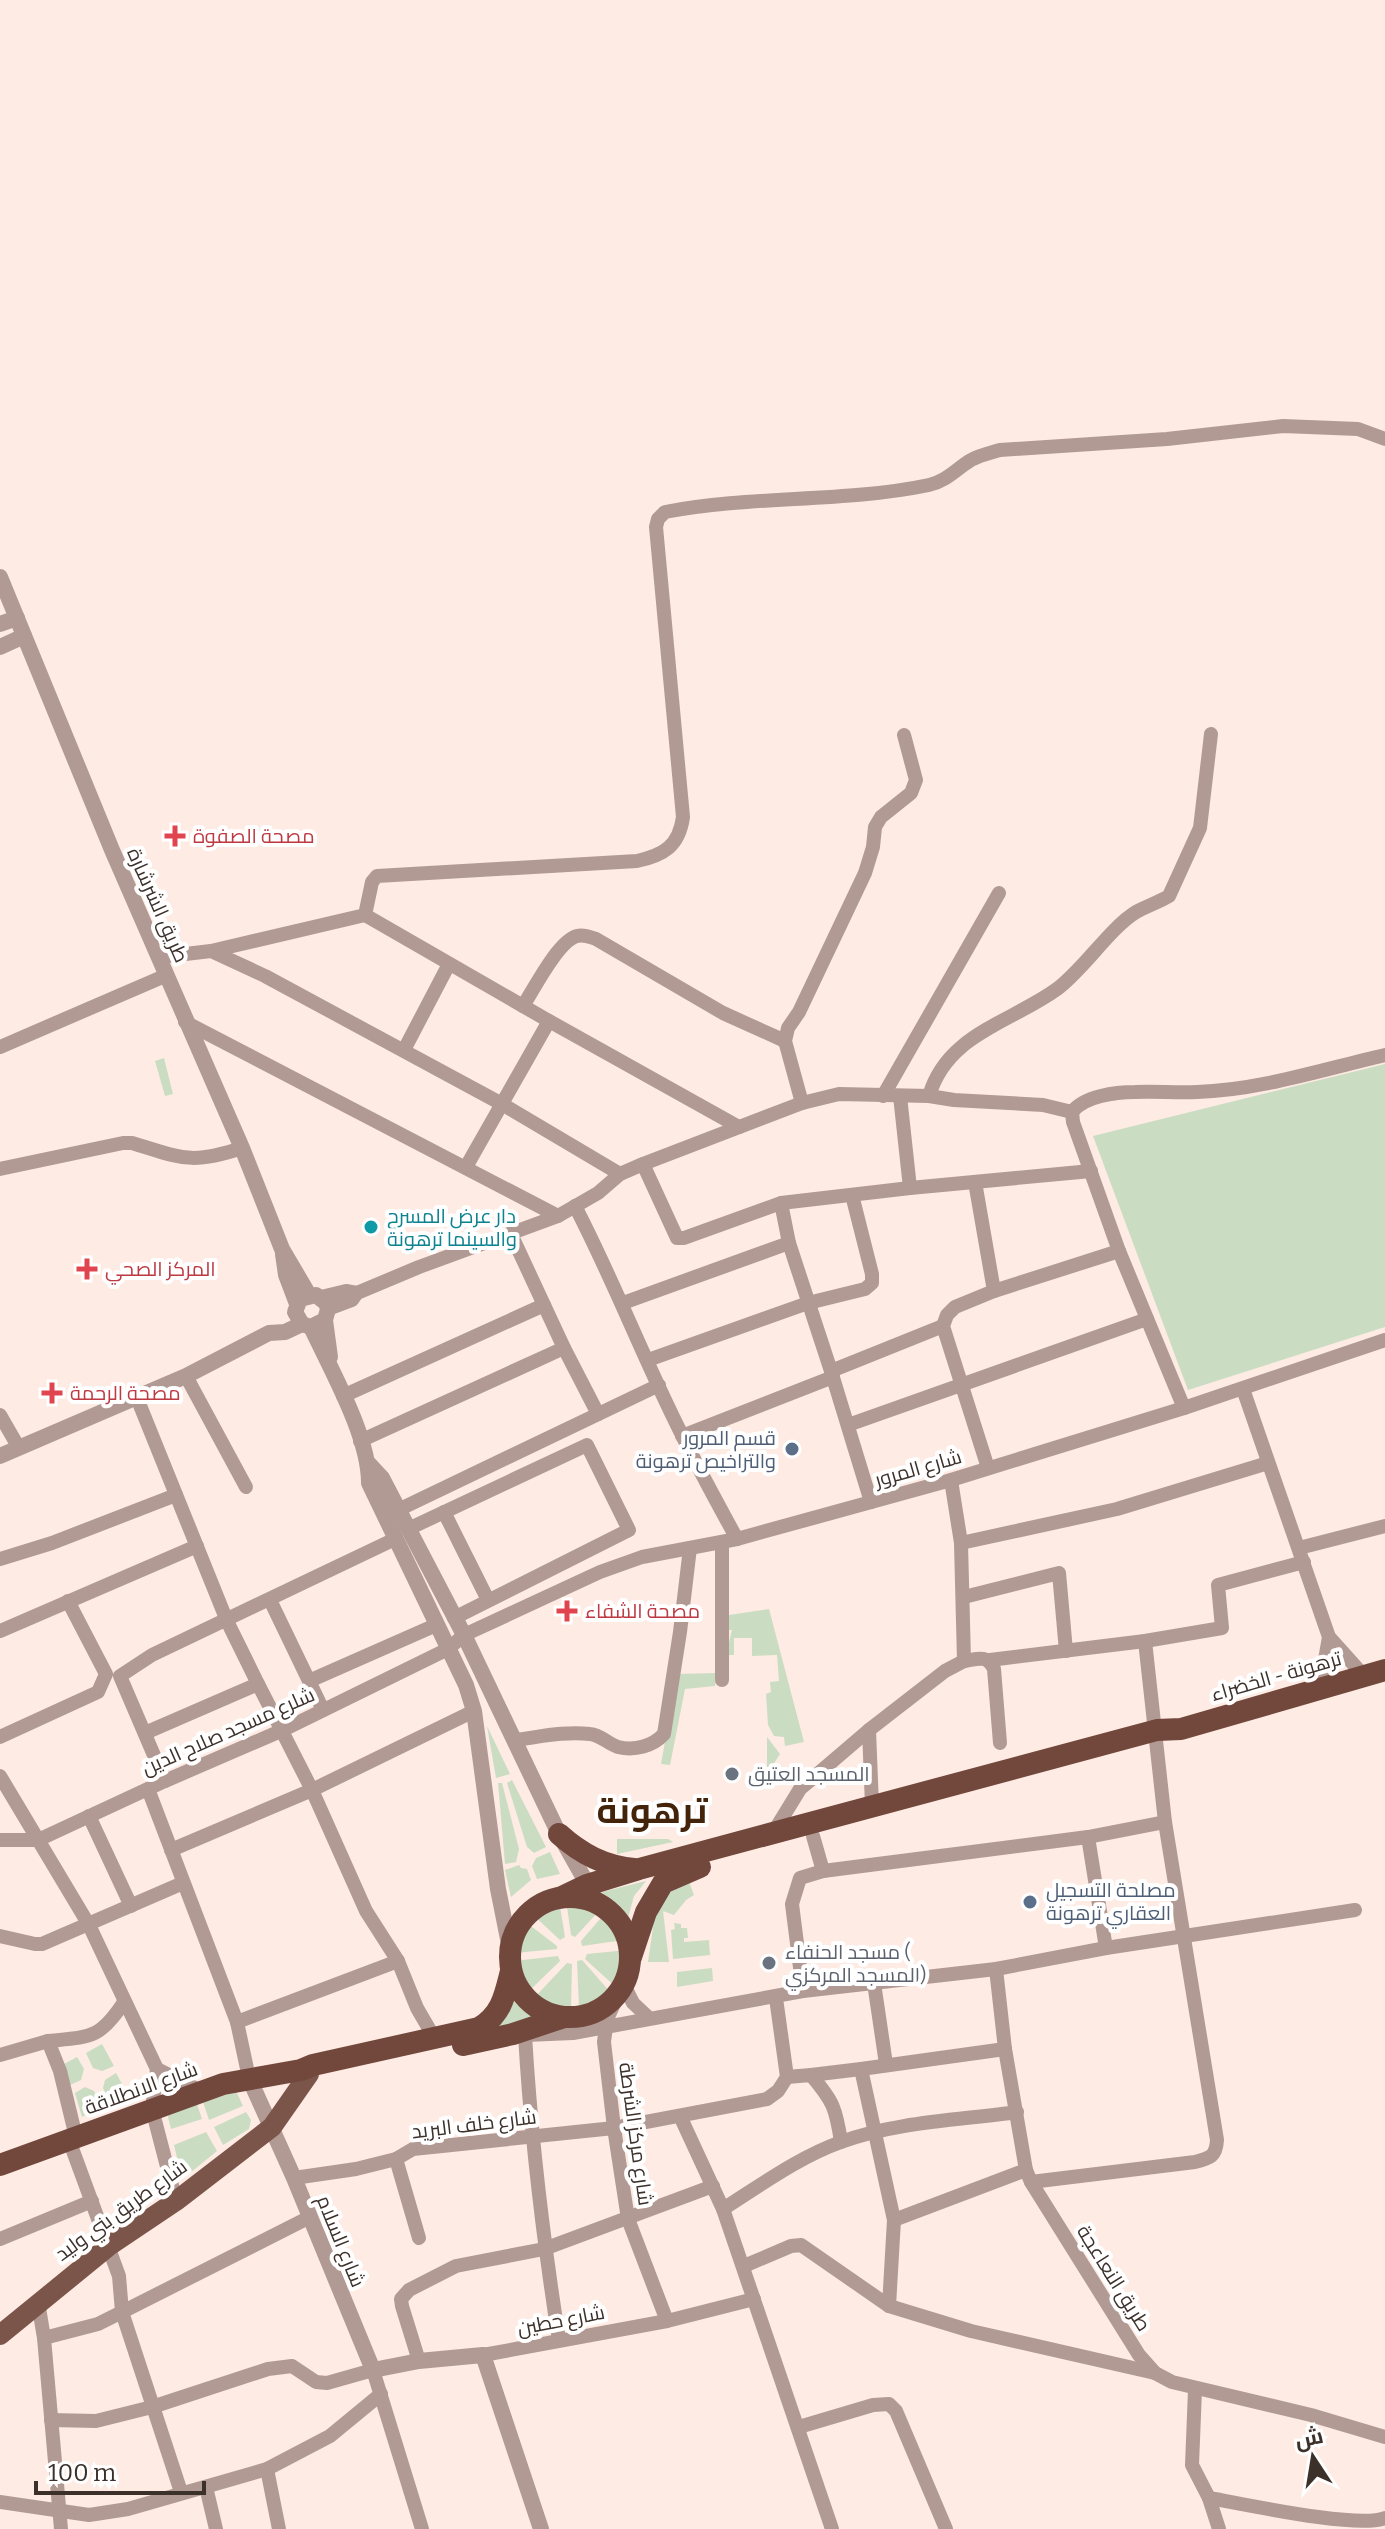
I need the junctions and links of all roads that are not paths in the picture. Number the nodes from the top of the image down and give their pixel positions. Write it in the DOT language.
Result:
graph roads {
  1 [pos="1385,439"];
  2 [pos="0,577"];
  3 [pos="17,618"];
  4 [pos="0,624"];
  5 [pos="24,636"];
  6 [pos="0,647"];
  7 [pos="1211,734"];
  8 [pos="904,735"];
  9 [pos="999,893"];
  10 [pos="365,915"];
  11 [pos="211,951"];
  12 [pos="160,957"];
  13 [pos="449,964"];
  14 [pos="167,975"];
  15 [pos="523,1006"];
  16 [pos="549,1021"];
  17 [pos="185,1022"];
  18 [pos="785,1041"];
  19 [pos="0,1047"];
  20 [pos="404,1050"];
  21 [pos="1385,1055"];
  22 [pos="883,1096"];
  23 [pos="900,1096"];
  24 [pos="929,1096"];
  25 [pos="802,1103"];
  26 [pos="502,1104"];
  27 [pos="1072,1112"];
  28 [pos="739,1127"];
  29 [pos="242,1148"];
  30 [pos="643,1164"];
  31 [pos="466,1167"];
  32 [pos="0,1169"];
  33 [pos="1091,1171"];
  34 [pos="620,1174"];
  35 [pos="975,1182"];
  36 [pos="910,1188"];
  37 [pos="852,1195"];
  38 [pos="781,1203"];
  39 [pos="575,1206"];
  40 [pos="558,1216"];
  41 [pos="511,1234"];
  42 [pos="789,1243"];
  43 [pos="1119,1251"];
  44 [pos="994,1291"];
  45 [pos="623,1303"];
  46 [pos="808,1303"];
  47 [pos="544,1305"];
  48 [pos="311,1310"];
  49 [pos="1147,1319"];
  50 [pos="943,1326"];
  51 [pos="1385,1340"];
  52 [pos="564,1348"];
  53 [pos="648,1360"];
  54 [pos="832,1374"];
  55 [pos="186,1376"];
  56 [pos="961,1384"];
  57 [pos="659,1385"];
  58 [pos="1243,1389"];
  59 [pos="343,1396"];
  60 [pos="137,1398"];
  61 [pos="1184,1408"];
  62 [pos="598,1414"];
  63 [pos="0,1415"];
  64 [pos="848,1425"];
  65 [pos="682,1436"];
  66 [pos="360,1441"];
  67 [pos="19,1448"];
  68 [pos="0,1456"];
  69 [pos="1268,1463"];
  70 [pos="369,1464"];
  71 [pos="988,1468"];
  72 [pos="951,1480"];
  73 [pos="246,1487"];
  74 [pos="176,1495"];
  75 [pos="871,1502"];
  76 [pos="398,1510"];
  77 [pos="444,1512"];
  78 [pos="1385,1526"];
  79 [pos="402,1534"];
  80 [pos="730,1540"];
  81 [pos="961,1543"];
  82 [pos="197,1546"];
  83 [pos="690,1548"];
  84 [pos="1302,1555"];
  85 [pos="0,1559"];
  86 [pos="964,1597"];
  87 [pos="270,1600"];
  88 [pos="488,1600"];
  89 [pos="68,1601"];
  90 [pos="454,1618"];
  91 [pos="227,1621"];
  92 [pos="436,1625"];
  93 [pos="0,1631"];
  94 [pos="464,1635"];
  95 [pos="1329,1637"];
  96 [pos="1145,1641"];
  97 [pos="448,1649"];
  98 [pos="1066,1651"];
  99 [pos="990,1660"];
  100 [pos="964,1661"];
  101 [pos="1375,1673"];
  102 [pos="722,1680"];
  103 [pos="309,1681"];
  104 [pos="258,1684"];
  105 [pos="1320,1688"];
  106 [pos="323,1710"];
  107 [pos="474,1711"];
  108 [pos="283,1730"];
  109 [pos="869,1730"];
  110 [pos="145,1733"];
  111 [pos="0,1737"];
  112 [pos="1157,1737"];
  113 [pos="515,1740"];
  114 [pos="1000,1743"];
  115 [pos="0,1776"];
  116 [pos="165,1781"];
  117 [pos="148,1789"];
  118 [pos="312,1790"];
  119 [pos="872,1806"];
  120 [pos="89,1816"];
  121 [pos="1165,1822"];
  122 [pos="773,1833"];
  123 [pos="559,1834"];
  124 [pos="813,1836"];
  125 [pos="1088,1837"];
  126 [pos="0,1840"];
  127 [pos="38,1840"];
  128 [pos="171,1850"];
  129 [pos="639,1869"];
  130 [pos="823,1871"];
  131 [pos="183,1883"];
  132 [pos="592,1894"];
  133 [pos="131,1906"];
  134 [pos="1355,1910"];
  135 [pos="89,1925"];
  136 [pos="0,1936"];
  137 [pos="1183,1936"];
  138 [pos="1106,1948"];
  139 [pos="631,1957"];
  140 [pos="510,1960"];
  141 [pos="398,1961"];
  142 [pos="996,1969"];
  143 [pos="874,1983"];
  144 [pos="622,1988"];
  145 [pos="803,1991"];
  146 [pos="776,1998"];
  147 [pos="124,2002"];
  148 [pos="649,2018"];
  149 [pos="237,2022"];
  150 [pos="595,2022"];
  151 [pos="519,2035"];
  152 [pos="48,2041"];
  153 [pos="424,2041"];
  154 [pos="1005,2049"];
  155 [pos="0,2055"];
  156 [pos="886,2064"];
  157 [pos="157,2069"];
  158 [pos="861,2069"];
  159 [pos="305,2072"];
  160 [pos="811,2075"];
  161 [pos="787,2077"];
  162 [pos="249,2078"];
  163 [pos="201,2091"];
  164 [pos="152,2109"];
  165 [pos="1017,2112"];
  166 [pos="680,2116"];
  167 [pos="272,2127"];
  168 [pos="614,2128"];
  169 [pos="875,2132"];
  170 [pos="72,2138"];
  171 [pos="531,2138"];
  172 [pos="841,2142"];
  173 [pos="396,2159"];
  174 [pos="0,2165"];
  175 [pos="1028,2176"];
  176 [pos="294,2178"];
  177 [pos="713,2186"];
  178 [pos="92,2201"];
  179 [pos="176,2201"];
  180 [pos="723,2209"];
  181 [pos="310,2217"];
  182 [pos="628,2219"];
  183 [pos="894,2220"];
  184 [pos="419,2238"];
  185 [pos="0,2239"];
  186 [pos="109,2246"];
  187 [pos="544,2249"];
  188 [pos="744,2266"];
  189 [pos="754,2299"];
  190 [pos="38,2302"];
  191 [pos="889,2306"];
  192 [pos="122,2312"];
  193 [pos="667,2321"];
  194 [pos="0,2335"];
  195 [pos="44,2338"];
  196 [pos="559,2340"];
  197 [pos="483,2355"];
  198 [pos="419,2361"];
  199 [pos="373,2370"];
  200 [pos="1155,2373"];
  201 [pos="1195,2390"];
  202 [pos="381,2394"];
  203 [pos="152,2407"];
  204 [pos="51,2420"];
  205 [pos="799,2427"];
  206 [pos="1385,2437"];
  207 [pos="267,2469"];
  208 [pos="206,2487"];
  209 [pos="181,2492"];
  210 [pos="1209,2498"];
  211 [pos="0,2502"];
  212 [pos="61,2513"];
  213 [pos="1385,2518"];
  214 [pos="61,2529"];
  215 [pos="216,2529"];
  216 [pos="279,2529"];
  217 [pos="422,2529"];
  218 [pos="541,2529"];
  219 [pos="832,2529"];
  220 [pos="946,2529"];
  221 [pos="1219,2529"];
  1 -- 10 [label="street"];
  2 -- 3 [label="street, طريق الشرشارة"];
  3 -- 4 [label="street"];
  3 -- 5 [label="street, طريق الشرشارة"];
  5 -- 6 [label="street"];
  5 -- 12 [label="street, طريق الشرشارة"];
  7 -- 24 [label="street"];
  8 -- 18 [label="street"];
  9 -- 22 [label="street"];
  10 -- 11 [label="street"];
  10 -- 13 [label="street"];
  11 -- 12 [label="street"];
  11 -- 20 [label="street"];
  12 -- 14 [label="street, طريق الشرشارة"];
  13 -- 15 [label="street"];
  13 -- 20 [label="street"];
  14 -- 17 [label="street, طريق الشرشارة"];
  14 -- 19 [label="street"];
  15 -- 16 [label="street"];
  15 -- 18 [label="street"];
  16 -- 26 [label="street"];
  16 -- 28 [label="street"];
  17 -- 29 [label="street, طريق الشرشارة"];
  17 -- 31 [label="street"];
  18 -- 25 [label="street"];
  20 -- 26 [label="street"];
  21 -- 27 [label="street"];
  22 -- 23 [label="street"];
  22 -- 25 [label="street"];
  23 -- 24 [label="street"];
  23 -- 36 [label="street"];
  24 -- 27 [label="street"];
  25 -- 28 [label="street"];
  26 -- 31 [label="street"];
  26 -- 34 [label="street"];
  27 -- 33 [label="street"];
  28 -- 30 [label="street"];
  29 -- 32 [label="street"];
  29 -- 48 [label="street, طريق الشرشارة"];
  30 -- 34 [label="street"];
  30 -- 38 [label="street"];
  31 -- 40 [label="street"];
  33 -- 35 [label="street"];
  33 -- 43 [label="street"];
  34 -- 39 [label="street"];
  35 -- 36 [label="street"];
  35 -- 44 [label="street"];
  36 -- 37 [label="street"];
  37 -- 38 [label="street"];
  37 -- 46 [label="street"];
  38 -- 42 [label="street"];
  39 -- 40 [label="street"];
  39 -- 45 [label="street"];
  40 -- 41 [label="street"];
  41 -- 47 [label="street"];
  41 -- 48 [label="street"];
  42 -- 45 [label="street"];
  42 -- 46 [label="street"];
  43 -- 44 [label="street"];
  43 -- 49 [label="street"];
  44 -- 50 [label="street"];
  45 -- 53 [label="street"];
  46 -- 53 [label="street"];
  46 -- 54 [label="street"];
  47 -- 52 [label="street"];
  47 -- 59 [label="street"];
  48 -- 55 [label="street"];
  48 -- 59 [label="street"];
  49 -- 56 [label="street"];
  49 -- 61 [label="street"];
  50 -- 54 [label="street"];
  50 -- 56 [label="street"];
  51 -- 58 [label="street, شارع المرور"];
  52 -- 62 [label="street"];
  52 -- 66 [label="street"];
  53 -- 57 [label="street"];
  54 -- 64 [label="street"];
  54 -- 65 [label="street"];
  55 -- 60 [label="street"];
  55 -- 73 [label="street"];
  56 -- 64 [label="street"];
  56 -- 71 [label="street"];
  57 -- 62 [label="street"];
  57 -- 65 [label="street"];
  58 -- 61 [label="street, شارع المرور"];
  58 -- 69 [label="street"];
  59 -- 66 [label="street"];
  60 -- 67 [label="street"];
  60 -- 74 [label="street"];
  61 -- 71 [label="street, شارع المرور"];
  62 -- 76 [label="street"];
  63 -- 67 [label="street"];
  64 -- 75 [label="street"];
  65 -- 80 [label="street"];
  66 -- 70 [label="street"];
  67 -- 68 [label="street"];
  69 -- 81 [label="street"];
  69 -- 84 [label="street"];
  70 -- 76 [label="street"];
  70 -- 79 [label="street"];
  71 -- 72 [label="street, شارع المرور"];
  72 -- 75 [label="street, شارع المرور"];
  72 -- 81 [label="street"];
  74 -- 82 [label="street"];
  74 -- 85 [label="street"];
  75 -- 80 [label="street, شارع المرور"];
  76 -- 79 [label="street"];
  77 -- 79 [label="street"];
  77 -- 88 [label="street"];
  77 -- 88 [label="street"];
  78 -- 84 [label="street"];
  79 -- 87 [label="street"];
  79 -- 90 [label="street"];
  79 -- 92 [label="street"];
  80 -- 83 [label="street, شارع المرور"];
  80 -- 102 [label="street"];
  81 -- 86 [label="street"];
  82 -- 89 [label="street"];
  82 -- 91 [label="street"];
  83 -- 94 [label="street, شارع المرور"];
  83 -- 113 [label="street"];
  84 -- 95 [label="street"];
  84 -- 96 [label="street"];
  86 -- 98 [label="street"];
  86 -- 100 [label="street"];
  87 -- 91 [label="street"];
  87 -- 103 [label="street"];
  88 -- 90 [label="street"];
  89 -- 93 [label="street"];
  89 -- 111 [label="street"];
  90 -- 94 [label="street"];
  91 -- 104 [label="street"];
  91 -- 110 [label="street"];
  92 -- 97 [label="street"];
  92 -- 103 [label="street"];
  94 -- 97 [label="street, شلرع مسجد صلاح الدين"];
  94 -- 113 [label="street"];
  95 -- 101 [label="street"];
  95 -- 105 [label="street"];
  96 -- 98 [label="street"];
  96 -- 112 [label="street"];
  97 -- 106 [label="street, شلرع مسجد صلاح الدين"];
  97 -- 107 [label="street"];
  98 -- 99 [label="street"];
  99 -- 100 [label="street"];
  99 -- 114 [label="street"];
  100 -- 109 [label="street"];
  101 -- 105 [label="highway, ترهونة - الخضراء"];
  103 -- 106 [label="street"];
  104 -- 108 [label="street"];
  104 -- 110 [label="street"];
  105 -- 112 [label="highway, ترهونة - الخضراء"];
  106 -- 108 [label="street, شلرع مسجد صلاح الدين"];
  107 -- 118 [label="street"];
  107 -- 140 [label="street"];
  108 -- 116 [label="street, شلرع مسجد صلاح الدين"];
  108 -- 118 [label="street"];
  109 -- 119 [label="street"];
  109 -- 122 [label="street"];
  110 -- 116 [label="street"];
  112 -- 119 [label="highway"];
  112 -- 121 [label="street"];
  112 -- 124 [label="highway"];
  113 -- 123 [label="street"];
  115 -- 127 [label="street"];
  116 -- 117 [label="street, شلرع مسجد صلاح الدين"];
  117 -- 120 [label="street, شلرع مسجد صلاح الدين"];
  117 -- 128 [label="street"];
  118 -- 128 [label="street"];
  118 -- 141 [label="street"];
  119 -- 122 [label="highway"];
  120 -- 127 [label="street, شلرع مسجد صلاح الدين"];
  120 -- 133 [label="street"];
  121 -- 125 [label="street"];
  121 -- 137 [label="street"];
  122 -- 129 [label="highway"];
  123 -- 129 [label="highway"];
  123 -- 132 [label="street"];
  124 -- 130 [label="street"];
  124 -- 139 [label="highway"];
  125 -- 130 [label="street"];
  125 -- 138 [label="street"];
  126 -- 127 [label="street, شلرع مسجد صلاح الدين"];
  127 -- 135 [label="street"];
  128 -- 131 [label="street"];
  129 -- 132 [label="highway"];
  130 -- 145 [label="street"];
  131 -- 133 [label="street"];
  131 -- 149 [label="street"];
  132 -- 139 [label="highway"];
  132 -- 140 [label="highway"];
  133 -- 135 [label="street"];
  134 -- 137 [label="street"];
  135 -- 136 [label="street"];
  135 -- 147 [label="street"];
  137 -- 138 [label="street"];
  137 -- 175 [label="street"];
  138 -- 142 [label="street"];
  139 -- 144 [label="highway"];
  140 -- 150 [label="highway"];
  140 -- 153 [label="highway"];
  141 -- 149 [label="street"];
  141 -- 153 [label="street"];
  142 -- 143 [label="street"];
  142 -- 154 [label="street, طريق النعاعجة"];
  143 -- 145 [label="street"];
  143 -- 156 [label="street"];
  144 -- 148 [label="street"];
  144 -- 150 [label="highway"];
  145 -- 146 [label="street"];
  146 -- 148 [label="street"];
  146 -- 161 [label="street"];
  147 -- 152 [label="street"];
  147 -- 157 [label="street"];
  148 -- 150 [label="street"];
  149 -- 162 [label="street"];
  150 -- 151 [label="highway"];
  150 -- 151 [label="street"];
  150 -- 168 [label="street, شارع مركز الشرطة"];
  151 -- 159 [label="highway"];
  151 -- 171 [label="street"];
  152 -- 155 [label="street"];
  152 -- 170 [label="street"];
  153 -- 159 [label="highway"];
  154 -- 156 [label="street"];
  154 -- 165 [label="street, طريق النعاعجة"];
  156 -- 158 [label="street"];
  157 -- 163 [label="street"];
  157 -- 164 [label="street"];
  158 -- 160 [label="street"];
  158 -- 169 [label="street"];
  159 -- 162 [label="highway, شارع الانطلاقة"];
  159 -- 167 [label="main road, شارع طريق بني وليد"];
  160 -- 161 [label="street"];
  160 -- 172 [label="street"];
  161 -- 166 [label="street, شارع خلف البريد"];
  162 -- 163 [label="highway, شارع الانطلاقة"];
  162 -- 167 [label="street, شارع السلام"];
  163 -- 164 [label="highway, شارع الانطلاقة"];
  164 -- 170 [label="highway, شارع الانطلاقة"];
  164 -- 179 [label="street"];
  165 -- 169 [label="street"];
  165 -- 175 [label="street, طريق النعاعجة"];
  166 -- 168 [label="street, شارع خلف البريد"];
  166 -- 177 [label="street"];
  167 -- 176 [label="street, شارع السلام"];
  167 -- 179 [label="main road, شارع طريق بني وليد"];
  168 -- 171 [label="street, شارع خلف البريد"];
  168 -- 182 [label="street, شارع مركز الشرطة"];
  169 -- 172 [label="street"];
  169 -- 183 [label="street"];
  170 -- 174 [label="highway, شارع الانطلاقة"];
  170 -- 178 [label="street"];
  171 -- 173 [label="street, شارع خلف البريد"];
  171 -- 187 [label="street"];
  172 -- 180 [label="street"];
  173 -- 176 [label="street, شارع خلف البريد"];
  173 -- 184 [label="street"];
  175 -- 183 [label="street"];
  175 -- 200 [label="street, طريق النعاعجة"];
  176 -- 181 [label="street, شارع السلام"];
  177 -- 180 [label="street"];
  177 -- 182 [label="street"];
  178 -- 185 [label="street"];
  178 -- 186 [label="street"];
  179 -- 186 [label="main road, شارع طريق بني وليد"];
  180 -- 188 [label="street"];
  181 -- 192 [label="street"];
  181 -- 199 [label="street, شارع السلام"];
  182 -- 187 [label="street"];
  182 -- 193 [label="street, شارع مركز الشرطة"];
  183 -- 191 [label="street"];
  186 -- 190 [label="main road, شارع طريق بني وليد"];
  186 -- 192 [label="street"];
  187 -- 196 [label="street"];
  187 -- 198 [label="street"];
  188 -- 189 [label="street"];
  188 -- 191 [label="street"];
  189 -- 193 [label="street, شارع حطين"];
  189 -- 205 [label="street"];
  190 -- 194 [label="main road, شارع طريق بني وليد"];
  190 -- 195 [label="street"];
  191 -- 200 [label="street"];
  192 -- 195 [label="street"];
  192 -- 203 [label="street"];
  193 -- 196 [label="street, شارع حطين"];
  195 -- 204 [label="street"];
  196 -- 197 [label="street, شارع حطين"];
  197 -- 198 [label="street, شارع حطين"];
  197 -- 218 [label="street"];
  198 -- 199 [label="street, شارع حطين"];
  199 -- 202 [label="street"];
  199 -- 203 [label="street"];
  200 -- 201 [label="street, طريق النعاعجة"];
  201 -- 206 [label="street, طريق النعاعجة"];
  201 -- 210 [label="street"];
  202 -- 207 [label="street"];
  202 -- 217 [label="street"];
  203 -- 204 [label="street"];
  203 -- 209 [label="street"];
  204 -- 212 [label="street"];
  205 -- 219 [label="street"];
  205 -- 220 [label="street"];
  207 -- 208 [label="street"];
  207 -- 216 [label="street"];
  208 -- 209 [label="street"];
  208 -- 215 [label="street"];
  209 -- 212 [label="street"];
  210 -- 213 [label="street"];
  210 -- 221 [label="street"];
  211 -- 212 [label="street"];
  212 -- 214 [label="street"];
}
